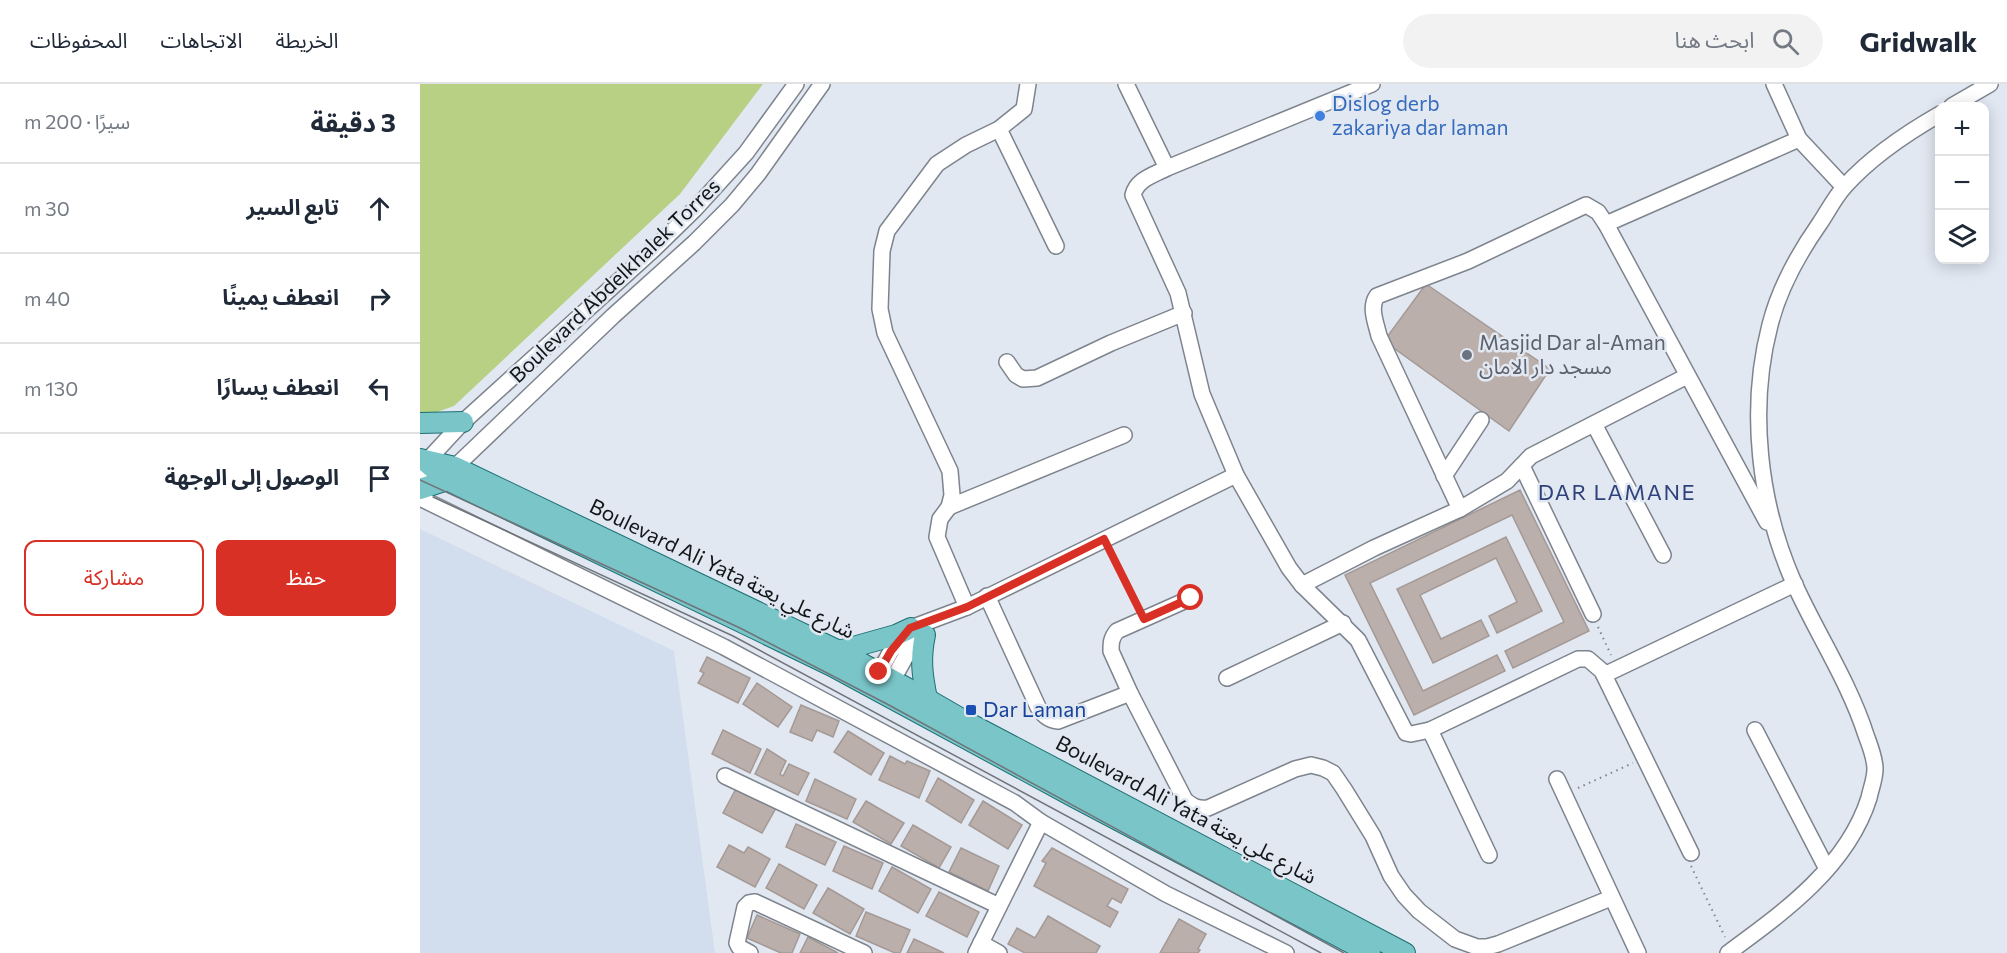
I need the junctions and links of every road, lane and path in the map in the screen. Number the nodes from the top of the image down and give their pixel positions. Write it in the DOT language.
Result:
graph roads {
  1 [pos="796,84"];
  2 [pos="822,84"];
  3 [pos="1028,84"];
  4 [pos="1126,84"];
  5 [pos="1774,84"];
  6 [pos="1990,84"];
  7 [pos="1364,85"];
  8 [pos="1959,102"];
  9 [pos="1935,117"];
  10 [pos="999,129"];
  11 [pos="1799,139"];
  12 [pos="1167,168"];
  13 [pos="1844,187"];
  14 [pos="1606,224"];
  15 [pos="1056,246"];
  16 [pos="1184,313"];
  17 [pos="1007,362"];
  18 [pos="1687,376"];
  19 [pos="1481,420"];
  20 [pos="463,422"];
  21 [pos="420,423"];
  22 [pos="1594,424"];
  23 [pos="1124,435"];
  24 [pos="422,465"];
  25 [pos="1522,466"];
  26 [pos="451,473"];
  27 [pos="1236,475"];
  28 [pos="1444,476"];
  29 [pos="423,495"];
  30 [pos="948,507"];
  31 [pos="1460,509"];
  32 [pos="1104,539"];
  33 [pos="1780,546"];
  34 [pos="1663,555"];
  35 [pos="1795,584"];
  36 [pos="1302,585"];
  37 [pos="987,596"];
  38 [pos="1191,598"];
  39 [pos="967,607"];
  40 [pos="1593,614"];
  41 [pos="1144,619"];
  42 [pos="1343,623"];
  43 [pos="923,628"];
  44 [pos="839,651"];
  45 [pos="1611,671"];
  46 [pos="1227,678"];
  47 [pos="882,683"];
  48 [pos="1130,693"];
  49 [pos="927,699"];
  50 [pos="1430,730"];
  51 [pos="1755,730"];
  52 [pos="1644,758"];
  53 [pos="724,776"];
  54 [pos="1557,779"];
  55 [pos="1563,794"];
  56 [pos="1041,822"];
  57 [pos="1691,853"];
  58 [pos="1489,855"];
  59 [pos="1827,869"];
  60 [pos="1611,898"];
  61 [pos="999,906"];
  62 [pos="978,948"];
  63 [pos="1730,952"];
  64 [pos="750,953"];
  65 [pos="864,953"];
  66 [pos="999,953"];
  67 [pos="1286,953"];
  68 [pos="1370,953"];
  69 [pos="1405,953"];
  70 [pos="1638,953"];
  1 -- 20 [label="street, Boulevard Abdelkhalek Torres"];
  2 -- 26 [label="street, Boulevard Abdelkhalek Torres"];
  3 -- 10 [label="street"];
  4 -- 12 [label="street"];
  5 -- 11 [label="street"];
  6 -- 8 [label="street"];
  7 -- 12 [label="street"];
  9 -- 13 [label="street"];
  10 -- 15 [label="street"];
  10 -- 30 [label="street"];
  11 -- 13 [label="street"];
  11 -- 14 [label="street"];
  12 -- 16 [label="street"];
  13 -- 33 [label="street"];
  14 -- 18 [label="street"];
  14 -- 28 [label="street"];
  16 -- 17 [label="street"];
  16 -- 27 [label="street"];
  18 -- 22 [label="street"];
  18 -- 33 [label="street"];
  19 -- 28 [label="street"];
  20 -- 21 [label="main road"];
  20 -- 24 [label="street, Boulevard Abdelkhalek Torres"];
  22 -- 25 [label="street"];
  22 -- 34 [label="street"];
  23 -- 30 [label="street"];
  24 -- 26 [label="main road, Boulevard Ali Yata شارع علي يعتة"];
  25 -- 31 [label="street"];
  25 -- 40 [label="street"];
  26 -- 29 [label="main road, Boulevard Abdelkhalek Torres"];
  26 -- 44 [label="main road, Boulevard Ali Yata شارع علي يعتة"];
  26 -- 47 [label="main road, Boulevard Ali Yata شارع علي يعتة"];
  27 -- 32 [label="street"];
  27 -- 36 [label="street"];
  28 -- 31 [label="street"];
  29 -- 56 [label="street"];
  30 -- 39 [label="street"];
  31 -- 36 [label="street"];
  32 -- 37 [label="street"];
  32 -- 41 [label="path"];
  33 -- 35 [label="street"];
  35 -- 45 [label="street"];
  35 -- 59 [label="street"];
  36 -- 42 [label="street"];
  37 -- 39 [label="street"];
  37 -- 48 [label="street"];
  38 -- 41 [label="street"];
  39 -- 43 [label="street"];
  40 -- 45 [label="path"];
  41 -- 48 [label="street"];
  42 -- 46 [label="street"];
  42 -- 50 [label="street"];
  43 -- 44 [label="main road"];
  43 -- 47 [label="street"];
  43 -- 49 [label="main road"];
  44 -- 47 [label="main road, Boulevard Ali Yata شارع علي يعتة"];
  45 -- 50 [label="street"];
  45 -- 52 [label="street"];
  47 -- 49 [label="main road, Boulevard Ali Yata شارع علي يعتة"];
  47 -- 68 [label="main road, Boulevard Ali Yata شارع علي يعتة"];
  48 -- 60 [label="street"];
  49 -- 69 [label="main road, Boulevard Ali Yata شارع علي يعتة"];
  50 -- 58 [label="street"];
  51 -- 59 [label="street"];
  52 -- 55 [label="path"];
  52 -- 57 [label="street"];
  53 -- 61 [label="street"];
  54 -- 55 [label="street"];
  55 -- 60 [label="street"];
  56 -- 61 [label="street"];
  56 -- 67 [label="street"];
  57 -- 63 [label="path"];
  59 -- 63 [label="street"];
  60 -- 70 [label="street"];
  61 -- 62 [label="street"];
  62 -- 66 [label="street"];
  64 -- 65 [label="street"];
}
